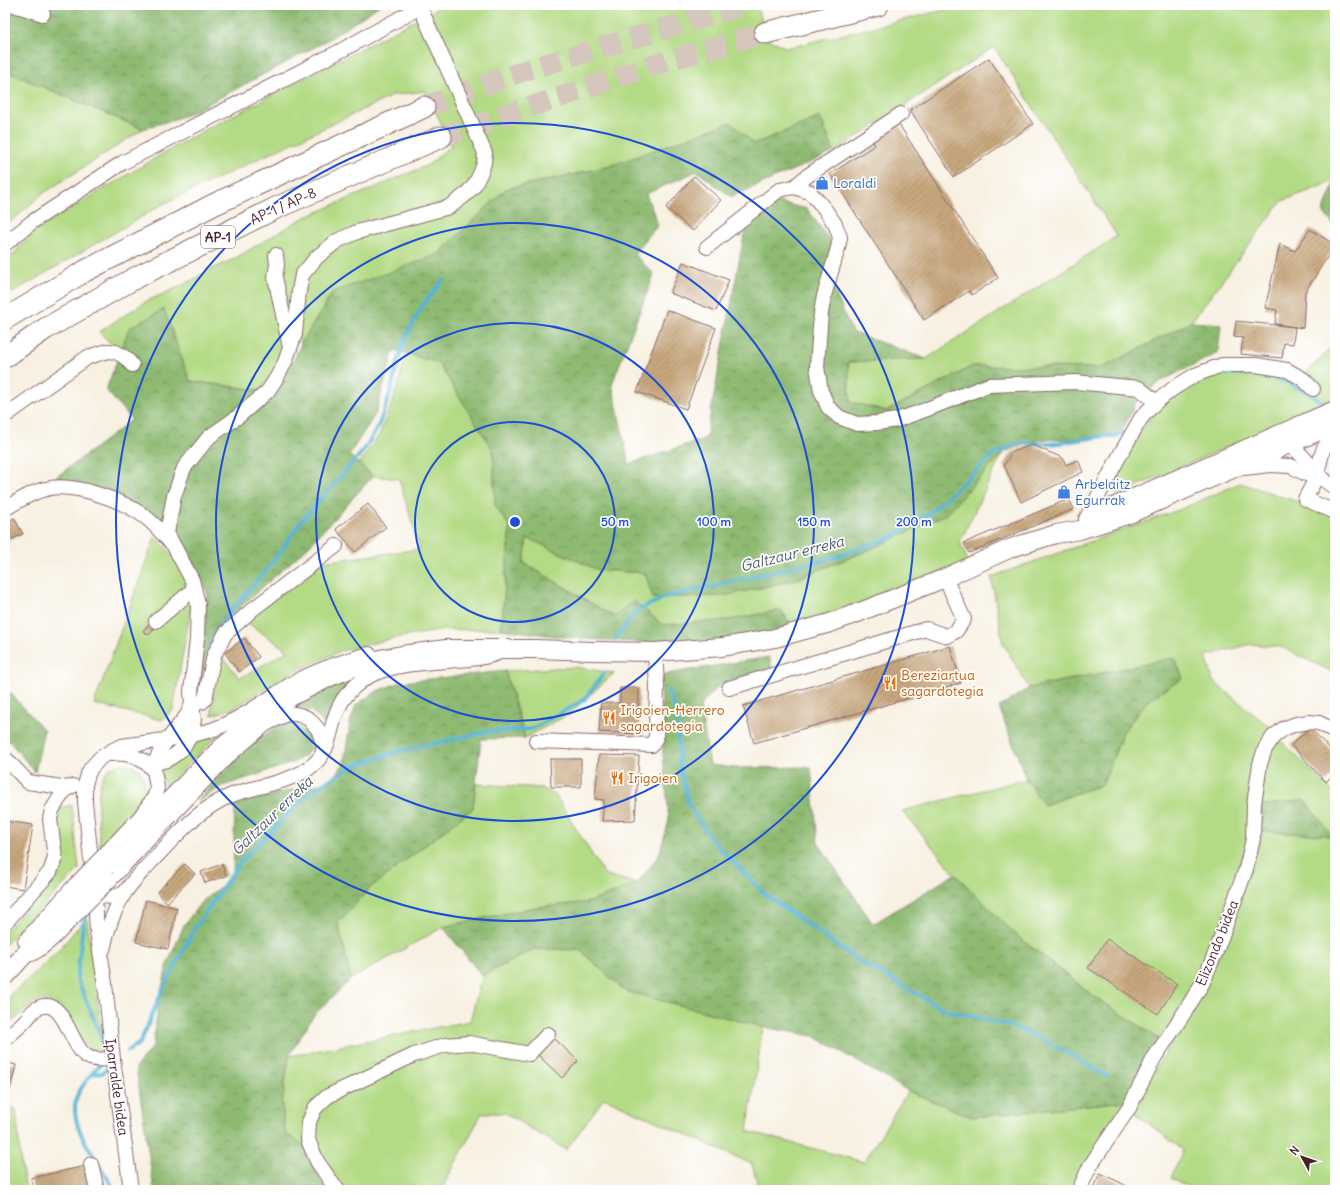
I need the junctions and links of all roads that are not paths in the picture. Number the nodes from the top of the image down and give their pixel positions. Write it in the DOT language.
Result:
graph roads {
  1 [pos="14,5"];
  2 [pos="878,5"];
  3 [pos="422,6"];
  4 [pos="43,14"];
  5 [pos="765,33"];
  6 [pos="424,107"];
  7 [pos="901,114"];
  8 [pos="441,137"];
  9 [pos="794,187"];
  10 [pos="5,244"];
  11 [pos="707,247"];
  12 [pos="276,255"];
  13 [pos="5,319"];
  14 [pos="290,349"];
  15 [pos="5,357"];
  16 [pos="132,365"];
  17 [pos="1313,389"];
  18 [pos="1156,402"];
  19 [pos="1335,410"];
  20 [pos="5,416"];
  21 [pos="1335,417"];
  22 [pos="1335,424"];
  23 [pos="1335,434"];
  24 [pos="1288,440"];
  25 [pos="1291,466"];
  26 [pos="1230,471"];
  27 [pos="1317,474"];
  28 [pos="1335,487"];
  29 [pos="1140,495"];
  30 [pos="5,509"];
  31 [pos="1335,512"];
  32 [pos="1086,519"];
  33 [pos="1056,534"];
  34 [pos="336,546"];
  35 [pos="181,557"];
  36 [pos="945,578"];
  37 [pos="194,589"];
  38 [pos="156,621"];
  39 [pos="510,648"];
  40 [pos="419,652"];
  41 [pos="655,652"];
  42 [pos="729,688"];
  43 [pos="192,708"];
  44 [pos="215,729"];
  45 [pos="1335,731"];
  46 [pos="191,735"];
  47 [pos="167,739"];
  48 [pos="536,741"];
  49 [pos="323,751"];
  50 [pos="105,755"];
  51 [pos="5,758"];
  52 [pos="152,766"];
  53 [pos="85,785"];
  54 [pos="68,788"];
  55 [pos="150,864"];
  56 [pos="106,867"];
  57 [pos="93,878"];
  58 [pos="123,894"];
  59 [pos="100,896"];
  60 [pos="96,913"];
  61 [pos="115,916"];
  62 [pos="5,923"];
  63 [pos="101,959"];
  64 [pos="9,968"];
  65 [pos="105,984"];
  66 [pos="548,1034"];
  67 [pos="5,1039"];
  68 [pos="113,1059"];
  69 [pos="91,1164"];
  70 [pos="97,1190"];
  71 [pos="131,1190"];
  72 [pos="339,1190"];
  73 [pos="1079,1190"];
  1 -- 4 [label="street"];
  2 -- 5 [label="highway"];
  3 -- 10 [label="street"];
  3 -- 14 [label="street"];
  6 -- 13 [label="highway, AP-1"];
  7 -- 9 [label="street"];
  8 -- 15 [label="highway, AP-1 / AP-8 / AP-1"];
  9 -- 11 [label="street"];
  9 -- 18 [label="street"];
  12 -- 14 [label="street"];
  14 -- 35 [label="street"];
  16 -- 20 [label="street"];
  17 -- 18 [label="street"];
  18 -- 32 [label="street"];
  19 -- 29 [label="main road"];
  21 -- 24 [label="street"];
  22 -- 24 [label="main road"];
  23 -- 27 [label="street"];
  24 -- 25 [label="street"];
  24 -- 26 [label="main road"];
  24 -- 27 [label="street"];
  24 -- 29 [label="street"];
  25 -- 26 [label="street"];
  25 -- 27 [label="street"];
  26 -- 33 [label="main road"];
  27 -- 28 [label="street"];
  27 -- 31 [label="street"];
  29 -- 32 [label="main road"];
  30 -- 35 [label="street"];
  32 -- 33 [label="main road"];
  33 -- 36 [label="main road"];
  34 -- 43 [label="street"];
  35 -- 37 [label="street"];
  36 -- 41 [label="main road"];
  36 -- 42 [label="street"];
  37 -- 38 [label="street"];
  37 -- 43 [label="street"];
  39 -- 40 [label="main road"];
  39 -- 41 [label="main road"];
  39 -- 49 [label="street"];
  40 -- 44 [label="street"];
  40 -- 56 [label="main road"];
  41 -- 48 [label="street"];
  43 -- 44 [label="street"];
  43 -- 46 [label="street"];
  43 -- 47 [label="street"];
  44 -- 46 [label="street"];
  45 -- 73 [label="street, Elizondo bidea"];
  46 -- 47 [label="street"];
  46 -- 52 [label="street"];
  47 -- 50 [label="street"];
  47 -- 52 [label="street"];
  49 -- 55 [label="street"];
  49 -- 56 [label="street"];
  50 -- 52 [label="street"];
  50 -- 53 [label="street"];
  51 -- 54 [label="street"];
  52 -- 56 [label="street"];
  53 -- 54 [label="street"];
  53 -- 57 [label="street"];
  54 -- 62 [label="street"];
  55 -- 58 [label="street"];
  55 -- 61 [label="street"];
  56 -- 64 [label="main road, bridge"];
  57 -- 59 [label="street"];
  57 -- 60 [label="street"];
  58 -- 59 [label="street"];
  58 -- 61 [label="street"];
  59 -- 61 [label="street"];
  60 -- 61 [label="street"];
  60 -- 63 [label="street"];
  61 -- 63 [label="street"];
  61 -- 65 [label="street"];
  63 -- 65 [label="street"];
  65 -- 68 [label="street, Iparralde bidea"];
  66 -- 72 [label="street"];
  67 -- 68 [label="street"];
  68 -- 71 [label="street, Iparralde bidea"];
  69 -- 70 [label="street"];
}
